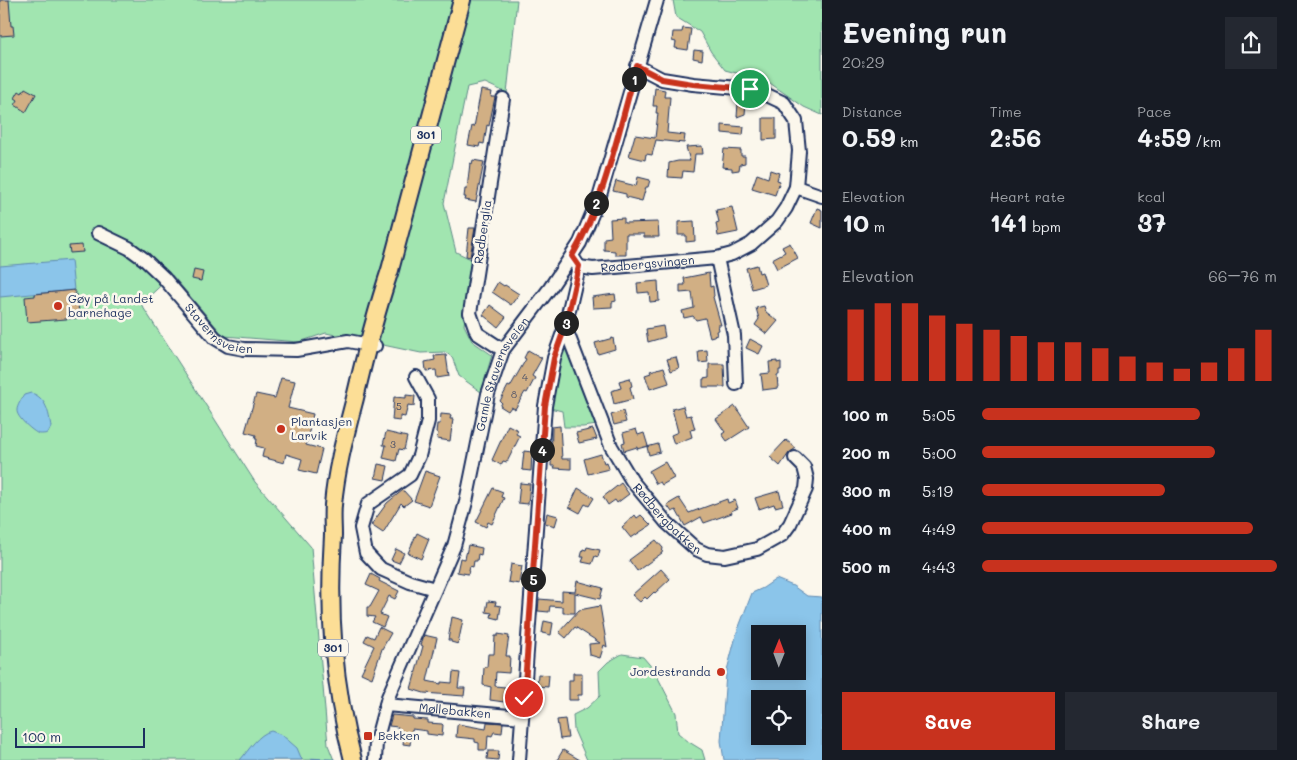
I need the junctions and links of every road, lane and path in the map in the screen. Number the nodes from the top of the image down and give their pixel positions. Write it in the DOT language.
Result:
graph roads {
  1 [pos="462,0"];
  2 [pos="657,0"];
  3 [pos="637,66"];
  4 [pos="503,99"];
  5 [pos="796,187"];
  6 [pos="822,196"];
  7 [pos="98,233"];
  8 [pos="717,258"];
  9 [pos="575,262"];
  10 [pos="565,327"];
  11 [pos="372,345"];
  12 [pos="503,350"];
  13 [pos="416,376"];
  14 [pos="736,384"];
  15 [pos="795,458"];
  16 [pos="435,589"];
  17 [pos="386,705"];
  18 [pos="522,717"];
  19 [pos="353,760"];
  20 [pos="375,760"];
  21 [pos="519,760"];
  1 -- 11 [label="main road, 301"];
  2 -- 3 [label="street, Gamle Stavernsveien"];
  3 -- 5 [label="street, Rødbergsvingen"];
  3 -- 9 [label="street, Gamle Stavernsveien"];
  4 -- 12 [label="street, Rødberglia"];
  5 -- 6 [label="street"];
  5 -- 8 [label="street, Rødbergsvingen"];
  7 -- 11 [label="street, Stavernsveien"];
  8 -- 9 [label="street, Rødbergsvingen"];
  8 -- 14 [label="street"];
  9 -- 10 [label="street"];
  9 -- 12 [label="street, Gamle Stavernsveien"];
  10 -- 15 [label="street, Rødbergbakken"];
  10 -- 18 [label="street"];
  11 -- 19 [label="main road, 301"];
  12 -- 16 [label="street, Gamle Stavernsveien"];
  13 -- 16 [label="street"];
  16 -- 17 [label="street, Gamle Stavernsveien"];
  17 -- 18 [label="street, Møllebakken"];
  17 -- 20 [label="street, Gamle Stavernsveien"];
  18 -- 21 [label="street"];
}
